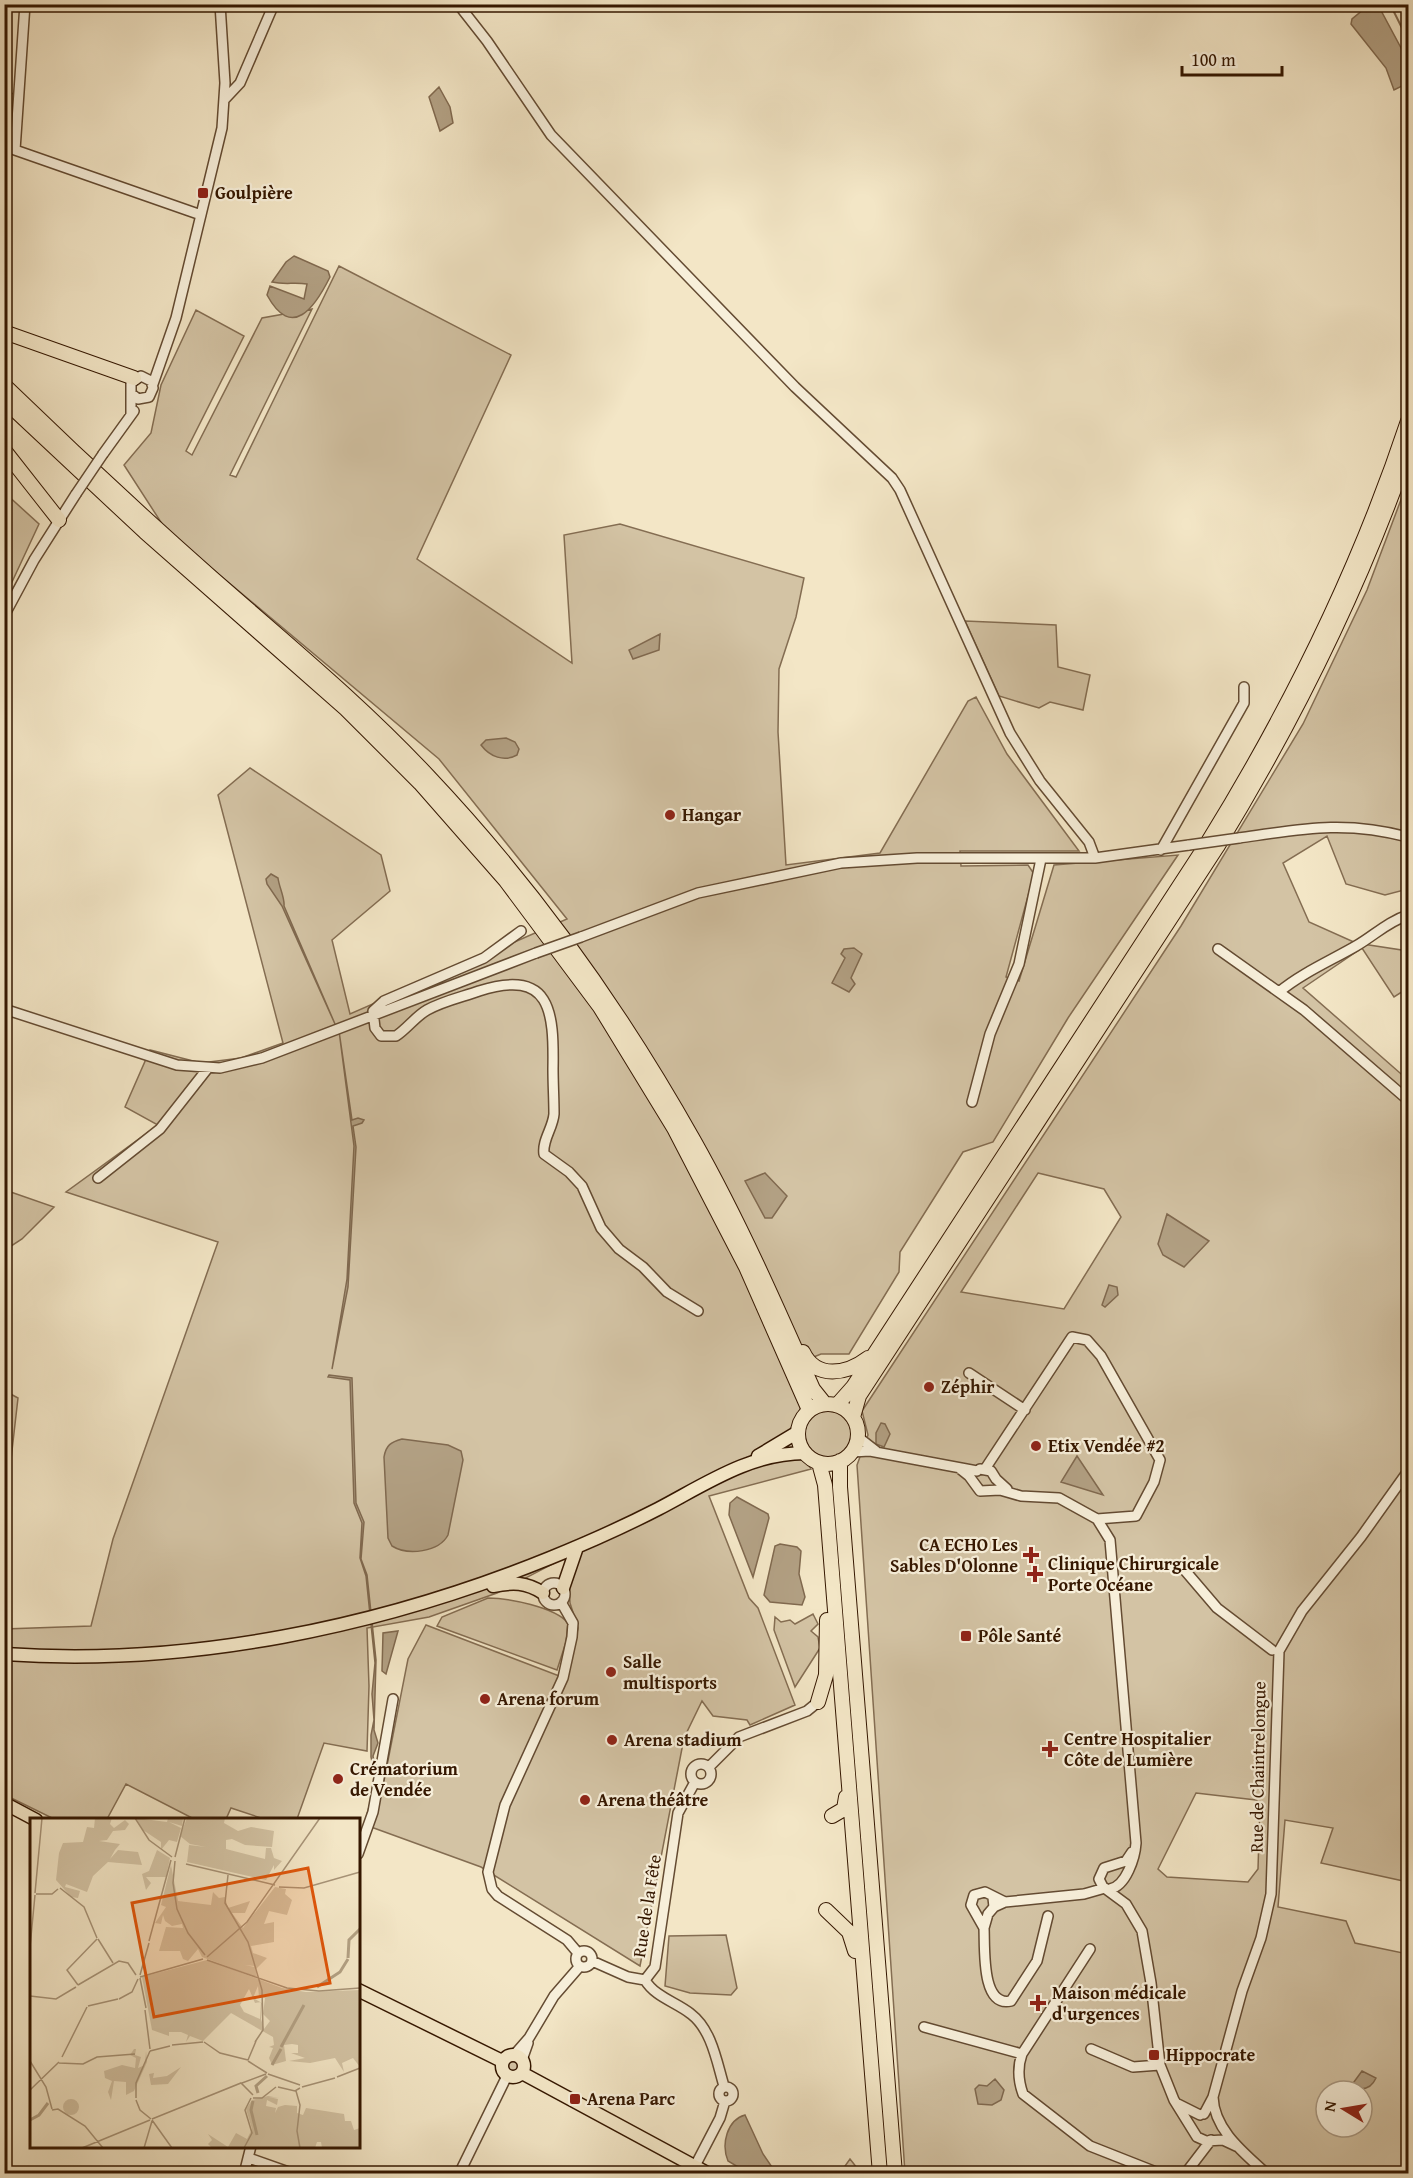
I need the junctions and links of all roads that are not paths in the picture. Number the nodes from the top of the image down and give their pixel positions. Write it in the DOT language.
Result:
graph roads {
  1 [pos="25,4"];
  2 [pos="220,4"];
  3 [pos="274,4"];
  4 [pos="458,4"];
  5 [pos="225,99"];
  6 [pos="201,215"];
  7 [pos="4,332"];
  8 [pos="159,360"];
  9 [pos="138,377"];
  10 [pos="153,384"];
  11 [pos="4,385"];
  12 [pos="132,394"];
  13 [pos="146,399"];
  14 [pos="4,400"];
  15 [pos="131,414"];
  16 [pos="1408,421"];
  17 [pos="4,450"];
  18 [pos="1408,451"];
  19 [pos="58,520"];
  20 [pos="4,616"];
  21 [pos="1244,687"];
  22 [pos="1408,837"];
  23 [pos="1161,850"];
  24 [pos="1095,858"];
  25 [pos="1041,859"];
  26 [pos="1408,915"];
  27 [pos="521,931"];
  28 [pos="1218,949"];
  29 [pos="1279,992"];
  30 [pos="4,1009"];
  31 [pos="372,1016"];
  32 [pos="208,1068"];
  33 [pos="1408,1100"];
  34 [pos="972,1102"];
  35 [pos="98,1178"];
  36 [pos="698,1311"];
  37 [pos="778,1311"];
  38 [pos="876,1351"];
  39 [pos="969,1373"];
  40 [pos="831,1404"];
  41 [pos="809,1410"];
  42 [pos="1025,1410"];
  43 [pos="853,1417"];
  44 [pos="798,1432"];
  45 [pos="858,1437"];
  46 [pos="852,1452"];
  47 [pos="805,1453"];
  48 [pos="881,1454"];
  49 [pos="840,1461"];
  50 [pos="819,1463"];
  51 [pos="741,1466"];
  52 [pos="1408,1471"];
  53 [pos="985,1474"];
  54 [pos="990,1490"];
  55 [pos="1014,1494"];
  56 [pos="1097,1519"];
  57 [pos="828,1528"];
  58 [pos="577,1546"];
  59 [pos="1182,1567"];
  60 [pos="564,1588"];
  61 [pos="543,1593"];
  62 [pos="442,1596"];
  63 [pos="561,1602"];
  64 [pos="1272,1650"];
  65 [pos="4,1654"];
  66 [pos="393,1699"];
  67 [pos="818,1702"];
  68 [pos="709,1767"];
  69 [pos="847,1771"];
  70 [pos="695,1782"];
  71 [pos="4,1803"];
  72 [pos="832,1816"];
  73 [pos="32,1818"];
  74 [pos="1134,1832"];
  75 [pos="360,1848"];
  76 [pos="1114,1867"];
  77 [pos="1099,1879"];
  78 [pos="1121,1881"];
  79 [pos="1107,1889"];
  80 [pos="1073,1895"];
  81 [pos="1126,1904"];
  82 [pos="826,1910"];
  83 [pos="1048,1916"];
  84 [pos="1090,1949"];
  85 [pos="578,1953"];
  86 [pos="592,1961"];
  87 [pos="580,1966"];
  88 [pos="645,1980"];
  89 [pos="360,1991"];
  90 [pos="924,2027"];
  91 [pos="867,2039"];
  92 [pos="1091,2049"];
  93 [pos="1022,2054"];
  94 [pos="502,2061"];
  95 [pos="520,2062"];
  96 [pos="1160,2065"];
  97 [pos="507,2076"];
  98 [pos="1213,2097"];
  99 [pos="1174,2100"];
  100 [pos="1202,2114"];
  101 [pos="1218,2121"];
  102 [pos="1195,2133"];
  103 [pos="1212,2140"];
  104 [pos="1238,2147"];
  105 [pos="251,2148"];
  106 [pos="1197,2156"];
  107 [pos="249,2158"];
  108 [pos="695,2166"];
  109 [pos="244,2174"];
  110 [pos="294,2174"];
  111 [pos="459,2174"];
  112 [pos="709,2174"];
  113 [pos="880,2174"];
  114 [pos="895,2174"];
  115 [pos="1161,2174"];
  116 [pos="1185,2174"];
  117 [pos="1267,2174"];
  1 -- 6 [label="street"];
  2 -- 5 [label="street"];
  3 -- 5 [label="street"];
  4 -- 24 [label="street"];
  5 -- 6 [label="street"];
  6 -- 8 [label="street"];
  7 -- 9 [label="highway"];
  8 -- 9 [label="street"];
  8 -- 10 [label="street"];
  9 -- 10 [label="street"];
  9 -- 12 [label="street"];
  10 -- 13 [label="street"];
  11 -- 37 [label="highway"];
  12 -- 13 [label="street"];
  12 -- 15 [label="street"];
  13 -- 15 [label="street"];
  14 -- 41 [label="highway"];
  15 -- 19 [label="street, bridge"];
  16 -- 38 [label="highway"];
  17 -- 19 [label="highway"];
  18 -- 43 [label="highway"];
  19 -- 20 [label="street"];
  21 -- 23 [label="street"];
  22 -- 23 [label="street, bridge"];
  23 -- 24 [label="street"];
  24 -- 25 [label="street"];
  25 -- 31 [label="street, bridge"];
  25 -- 34 [label="street"];
  26 -- 29 [label="street"];
  27 -- 31 [label="street"];
  28 -- 29 [label="street"];
  29 -- 33 [label="street"];
  30 -- 32 [label="street"];
  31 -- 32 [label="street"];
  31 -- 36 [label="street"];
  32 -- 35 [label="street"];
  37 -- 38 [label="highway"];
  37 -- 40 [label="highway"];
  38 -- 40 [label="highway"];
  39 -- 42 [label="street"];
  40 -- 41 [label="highway"];
  40 -- 43 [label="highway"];
  41 -- 44 [label="highway"];
  42 -- 53 [label="street"];
  42 -- 56 [label="street"];
  43 -- 45 [label="highway"];
  44 -- 47 [label="highway"];
  44 -- 51 [label="main road"];
  45 -- 46 [label="highway"];
  45 -- 48 [label="street"];
  46 -- 48 [label="street"];
  46 -- 49 [label="highway"];
  47 -- 50 [label="highway"];
  47 -- 51 [label="main road"];
  48 -- 53 [label="street"];
  49 -- 50 [label="highway"];
  49 -- 114 [label="highway"];
  50 -- 57 [label="highway"];
  51 -- 58 [label="main road"];
  52 -- 98 [label="street, Rue de Chaintrelongue"];
  53 -- 54 [label="street"];
  53 -- 54 [label="street"];
  53 -- 55 [label="street"];
  54 -- 55 [label="street"];
  55 -- 56 [label="street"];
  56 -- 74 [label="street"];
  57 -- 67 [label="highway"];
  57 -- 69 [label="highway"];
  58 -- 60 [label="main road"];
  58 -- 62 [label="main road"];
  59 -- 64 [label="street"];
  60 -- 61 [label="street"];
  60 -- 63 [label="street"];
  61 -- 62 [label="main road"];
  61 -- 63 [label="street"];
  62 -- 65 [label="main road"];
  63 -- 85 [label="street"];
  66 -- 75 [label="street"];
  67 -- 68 [label="street, Rue de la Fête"];
  68 -- 70 [label="street, Rue de la Fête"];
  68 -- 70 [label="street, Rue de la Fête"];
  69 -- 72 [label="highway"];
  69 -- 91 [label="highway"];
  70 -- 88 [label="street, Rue de la Fête"];
  71 -- 73 [label="main road"];
  74 -- 76 [label="street"];
  74 -- 78 [label="street"];
  76 -- 77 [label="street"];
  76 -- 78 [label="street"];
  77 -- 79 [label="street"];
  77 -- 80 [label="street"];
  78 -- 79 [label="street"];
  78 -- 81 [label="street"];
  79 -- 80 [label="street"];
  79 -- 81 [label="street"];
  80 -- 83 [label="street"];
  81 -- 96 [label="street"];
  82 -- 91 [label="highway"];
  84 -- 93 [label="street"];
  85 -- 86 [label="street"];
  85 -- 87 [label="street"];
  86 -- 87 [label="street"];
  86 -- 88 [label="street, Rue de la Fête"];
  87 -- 95 [label="street"];
  88 -- 108 [label="street"];
  89 -- 94 [label="main road"];
  90 -- 93 [label="street"];
  91 -- 113 [label="highway"];
  92 -- 96 [label="street"];
  93 -- 115 [label="street"];
  94 -- 95 [label="main road"];
  94 -- 97 [label="main road"];
  95 -- 97 [label="main road"];
  95 -- 108 [label="main road"];
  96 -- 99 [label="street"];
  97 -- 111 [label="street"];
  98 -- 100 [label="street, Rue de Chaintrelongue"];
  98 -- 101 [label="street, Rue de Chaintrelongue"];
  99 -- 100 [label="street"];
  99 -- 102 [label="street"];
  100 -- 101 [label="street"];
  100 -- 102 [label="street"];
  101 -- 103 [label="street"];
  101 -- 104 [label="street"];
  102 -- 103 [label="street"];
  102 -- 106 [label="street"];
  103 -- 104 [label="street"];
  103 -- 106 [label="street"];
  104 -- 117 [label="street"];
  105 -- 107 [label="street"];
  106 -- 116 [label="street"];
  107 -- 109 [label="street"];
  107 -- 110 [label="street"];
  108 -- 112 [label="main road"];
}
